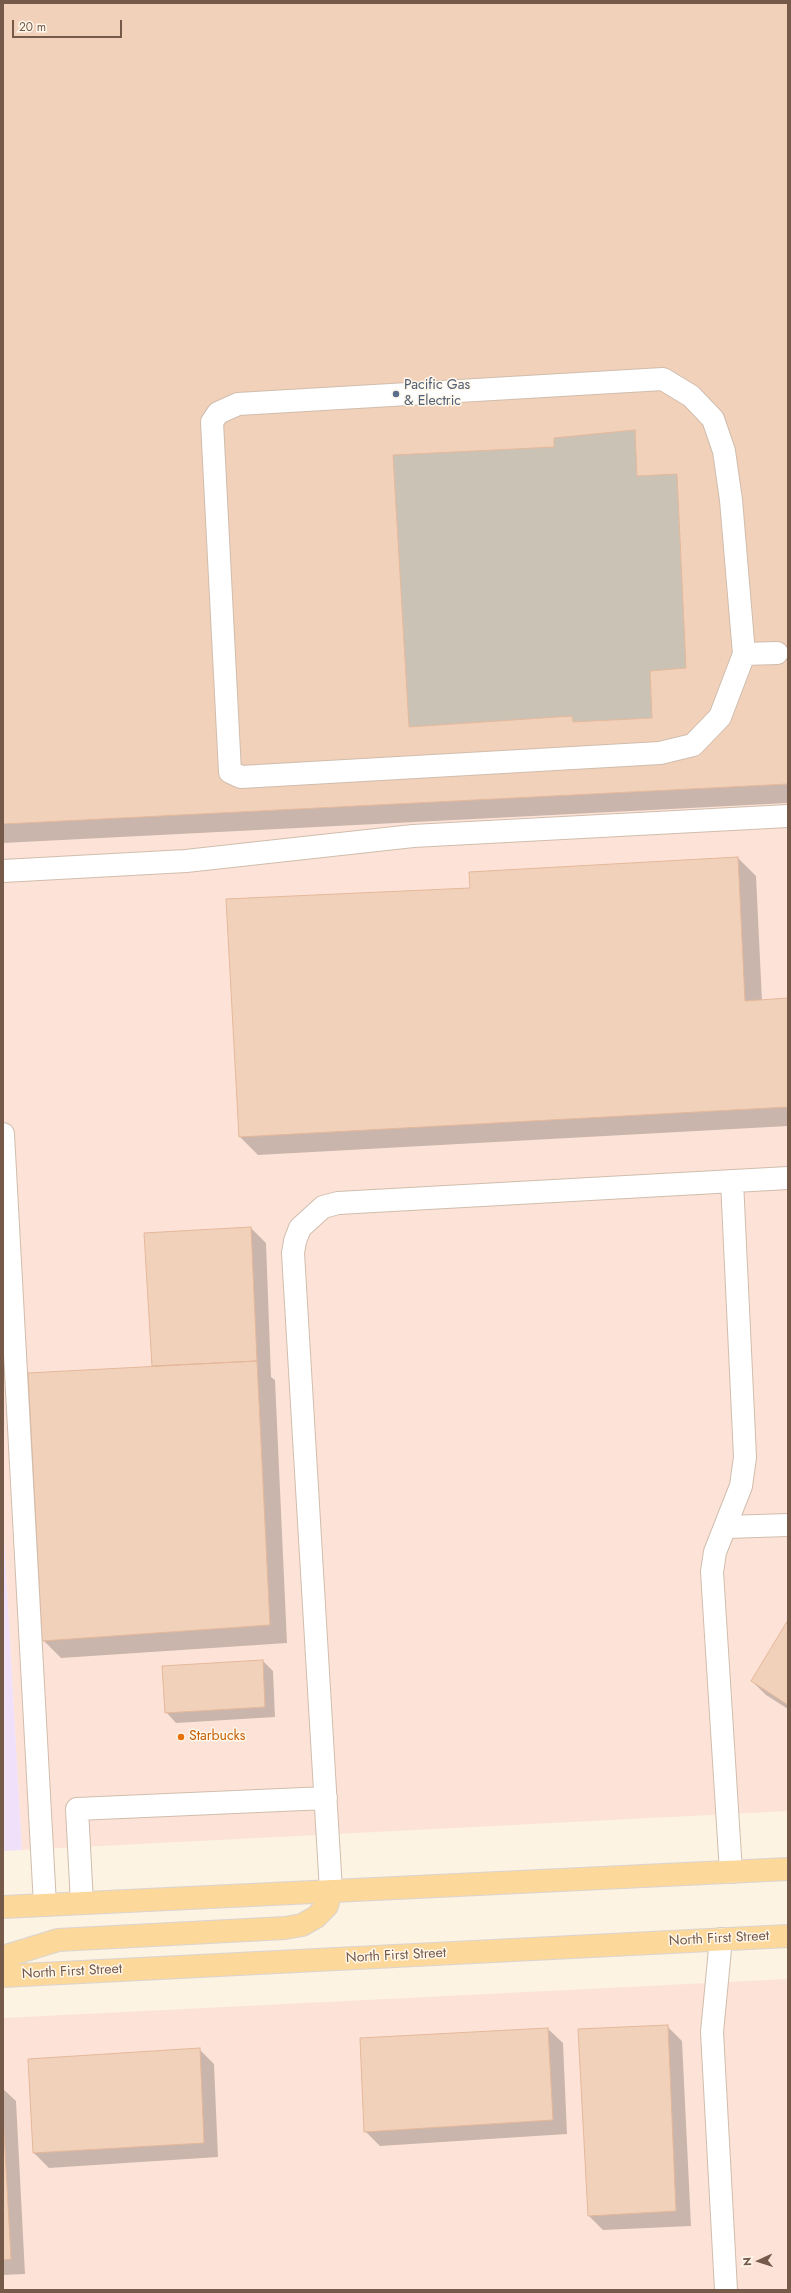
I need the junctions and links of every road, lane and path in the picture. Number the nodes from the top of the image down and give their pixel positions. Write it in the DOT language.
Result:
graph roads {
  1 [pos="784,651"];
  2 [pos="744,654"];
  3 [pos="788,816"];
  4 [pos="3,871"];
  5 [pos="3,1134"];
  6 [pos="788,1178"];
  7 [pos="732,1181"];
  8 [pos="788,1525"];
  9 [pos="727,1527"];
  10 [pos="326,1798"];
  11 [pos="788,1869"];
  12 [pos="731,1872"];
  13 [pos="331,1891"];
  14 [pos="82,1903"];
  15 [pos="44,1905"];
  16 [pos="3,1907"];
  17 [pos="788,1936"];
  18 [pos="721,1939"];
  19 [pos="3,1957"];
  20 [pos="3,1976"];
  21 [pos="726,2290"];
  1 -- 2 [label="lane"];
  2 -- 2 [label="lane"];
  3 -- 4 [label="lane"];
  5 -- 15 [label="lane"];
  6 -- 7 [label="lane"];
  7 -- 9 [label="lane"];
  7 -- 10 [label="lane"];
  8 -- 9 [label="lane"];
  9 -- 12 [label="lane"];
  10 -- 13 [label="lane"];
  10 -- 14 [label="lane"];
  11 -- 12 [label="main road"];
  12 -- 13 [label="main road"];
  13 -- 14 [label="main road"];
  13 -- 19 [label="main road"];
  14 -- 15 [label="main road"];
  15 -- 16 [label="main road"];
  17 -- 18 [label="main road, North First Street"];
  18 -- 20 [label="main road, North First Street"];
  18 -- 21 [label="lane"];
}
